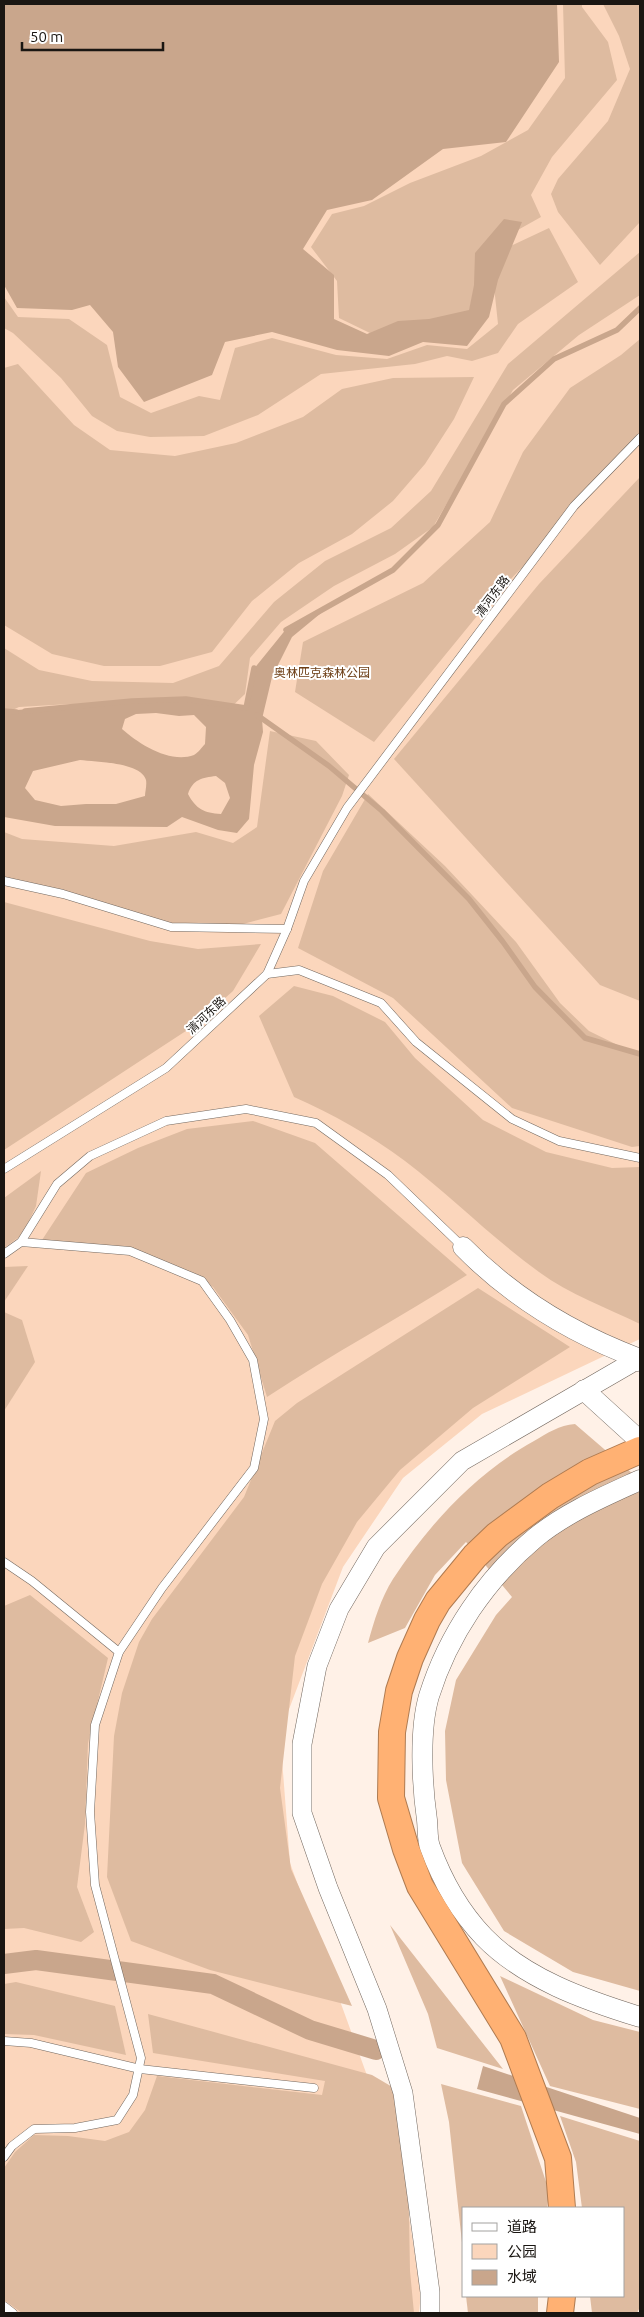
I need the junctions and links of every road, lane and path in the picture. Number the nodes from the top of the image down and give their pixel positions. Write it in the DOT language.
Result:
graph roads {
  1 [pos="640,438"];
  2 [pos="4,881"];
  3 [pos="287,928"];
  4 [pos="267,974"];
  5 [pos="640,1158"];
  6 [pos="4,1169"];
  7 [pos="21,1242"];
  8 [pos="463,1247"];
  9 [pos="4,1254"];
  10 [pos="640,1360"];
  11 [pos="584,1390"];
  12 [pos="640,1440"];
  13 [pos="640,1450"];
  14 [pos="640,1480"];
  15 [pos="4,1562"];
  16 [pos="119,1652"];
  17 [pos="640,2018"];
  18 [pos="4,2041"];
  19 [pos="140,2069"];
  20 [pos="314,2088"];
  21 [pos="4,2157"];
  22 [pos="562,2207"];
  23 [pos="562,2297"];
  24 [pos="4,2306"];
  25 [pos="13,2313"];
  26 [pos="430,2313"];
  27 [pos="560,2313"];
  1 -- 3 [label="lane, 清河东路"];
  2 -- 3 [label="lane"];
  3 -- 4 [label="lane, 清河东路"];
  4 -- 5 [label="lane"];
  4 -- 6 [label="lane, 清河东路"];
  7 -- 8 [label="lane"];
  7 -- 9 [label="lane"];
  7 -- 16 [label="lane"];
  8 -- 10 [label="main road"];
  10 -- 11 [label="street"];
  11 -- 12 [label="main road"];
  11 -- 26 [label="street"];
  13 -- 22 [label="highway"];
  14 -- 17 [label="main road"];
  15 -- 16 [label="lane"];
  16 -- 19 [label="lane"];
  18 -- 19 [label="lane"];
  19 -- 20 [label="lane"];
  19 -- 21 [label="lane"];
  23 -- 27 [label="highway"];
  24 -- 25 [label="lane"];
}
